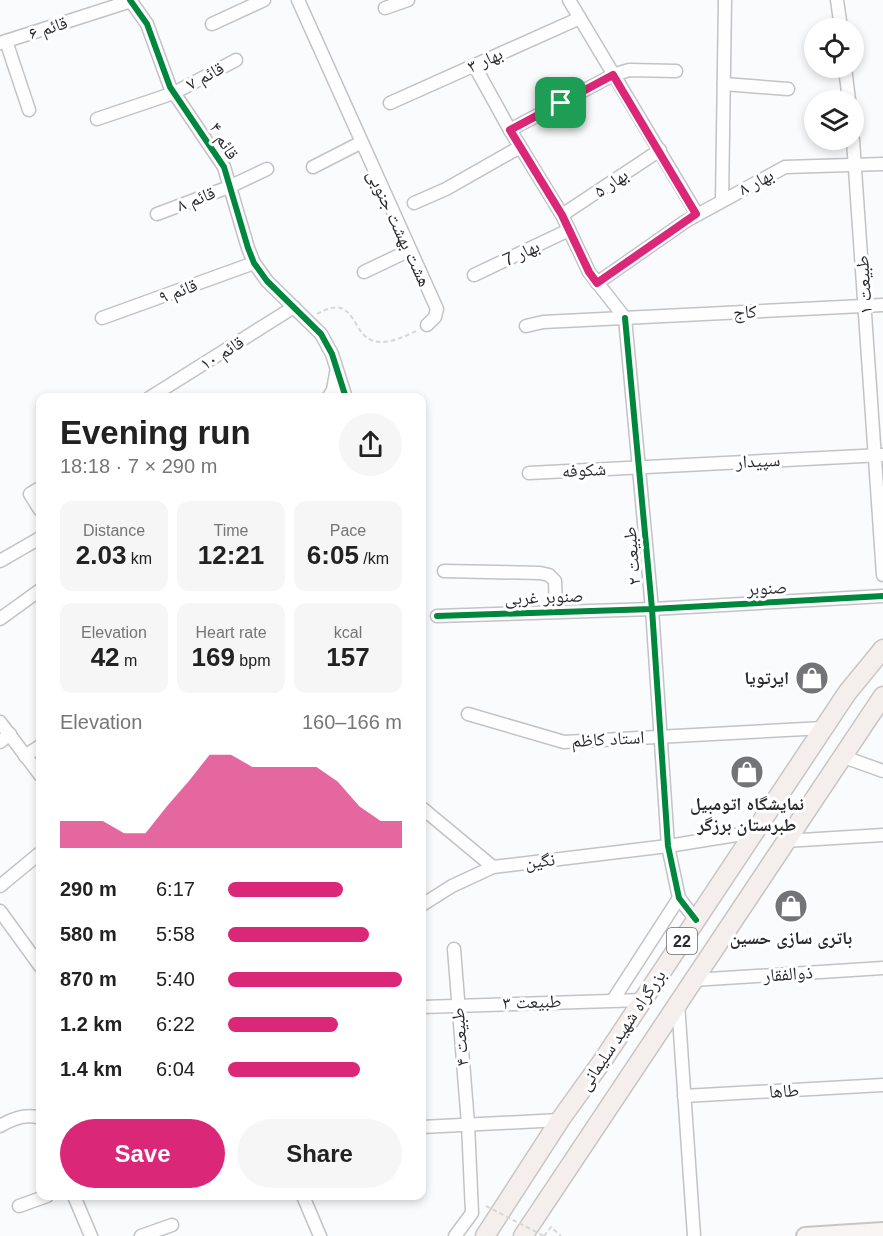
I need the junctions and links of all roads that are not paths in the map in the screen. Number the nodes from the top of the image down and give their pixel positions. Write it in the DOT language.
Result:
graph roads {
  1 [pos="264,0"];
  2 [pos="298,0"];
  3 [pos="408,0"];
  4 [pos="569,0"];
  5 [pos="725,0"];
  6 [pos="837,0"];
  7 [pos="130,1"];
  8 [pos="385,8"];
  9 [pos="580,18"];
  10 [pos="840,18"];
  11 [pos="212,24"];
  12 [pos="3,42"];
  13 [pos="236,60"];
  14 [pos="474,65"];
  15 [pos="676,71"];
  16 [pos="613,75"];
  17 [pos="724,84"];
  18 [pos="788,89"];
  19 [pos="174,93"];
  20 [pos="390,103"];
  21 [pos="29,110"];
  22 [pos="97,118"];
  23 [pos="510,130"];
  24 [pos="360,142"];
  25 [pos="520,147"];
  26 [pos="660,150"];
  27 [pos="854,150"];
  28 [pos="856,164"];
  29 [pos="883,164"];
  30 [pos="313,167"];
  31 [pos="267,169"];
  32 [pos="230,187"];
  33 [pos="722,201"];
  34 [pos="414,203"];
  35 [pos="157,214"];
  36 [pos="696,214"];
  37 [pos="562,215"];
  38 [pos="569,230"];
  39 [pos="410,250"];
  40 [pos="255,263"];
  41 [pos="364,272"];
  42 [pos="474,275"];
  43 [pos="597,283"];
  44 [pos="883,305"];
  45 [pos="866,306"];
  46 [pos="294,307"];
  47 [pos="102,318"];
  48 [pos="625,318"];
  49 [pos="427,325"];
  50 [pos="526,326"];
  51 [pos="336,370"];
  52 [pos="156,393"];
  53 [pos="331,393"];
  54 [pos="344,393"];
  55 [pos="880,455"];
  56 [pos="639,467"];
  57 [pos="529,473"];
  58 [pos="36,540"];
  59 [pos="0,561"];
  60 [pos="444,571"];
  61 [pos="883,575"];
  62 [pos="36,593"];
  63 [pos="883,596"];
  64 [pos="652,609"];
  65 [pos="556,611"];
  66 [pos="437,616"];
  67 [pos="0,619"];
  68 [pos="883,649"];
  69 [pos="879,705"];
  70 [pos="468,714"];
  71 [pos="0,722"];
  72 [pos="824,728"];
  73 [pos="659,736"];
  74 [pos="5,738"];
  75 [pos="36,749"];
  76 [pos="25,756"];
  77 [pos="841,756"];
  78 [pos="36,770"];
  79 [pos="883,771"];
  80 [pos="426,811"];
  81 [pos="755,832"];
  82 [pos="883,835"];
  83 [pos="785,842"];
  84 [pos="668,846"];
  85 [pos="36,856"];
  86 [pos="493,867"];
  87 [pos="0,886"];
  88 [pos="679,898"];
  89 [pos="426,902"];
  90 [pos="0,911"];
  91 [pos="696,920"];
  92 [pos="454,949"];
  93 [pos="36,960"];
  94 [pos="883,968"];
  95 [pos="693,980"];
  96 [pos="613,1000"];
  97 [pos="643,1000"];
  98 [pos="678,1002"];
  99 [pos="458,1004"];
  100 [pos="426,1007"];
  101 [pos="883,1085"];
  102 [pos="684,1096"];
  103 [pos="36,1116"];
  104 [pos="560,1120"];
  105 [pos="468,1124"];
  106 [pos="0,1126"];
  107 [pos="426,1127"];
  108 [pos="36,1200"];
  109 [pos="76,1200"];
  110 [pos="305,1200"];
  111 [pos="19,1206"];
  112 [pos="172,1225"];
  113 [pos="883,1231"];
  114 [pos="91,1236"];
  115 [pos="141,1236"];
  116 [pos="320,1236"];
  117 [pos="455,1236"];
  118 [pos="485,1236"];
  119 [pos="523,1236"];
  120 [pos="694,1236"];
  121 [pos="805,1236"];
  1 -- 11 [label="street"];
  2 -- 24 [label="street, هشت بهشت جنوبی"];
  3 -- 8 [label="street"];
  4 -- 9 [label="street"];
  5 -- 17 [label="street"];
  6 -- 10 [label="street"];
  7 -- 12 [label="street, قائم ۶"];
  7 -- 19 [label="street, قائم ۴"];
  9 -- 14 [label="street, بهار ۳"];
  9 -- 16 [label="street"];
  12 -- 21 [label="street"];
  13 -- 19 [label="street, قائم ۷"];
  14 -- 20 [label="street, بهار ۳"];
  14 -- 23 [label="street"];
  15 -- 16 [label="street"];
  16 -- 23 [label="street"];
  16 -- 26 [label="street"];
  17 -- 18 [label="street"];
  17 -- 33 [label="street"];
  19 -- 22 [label="street, قائم ۷"];
  19 -- 32 [label="street, قائم ۴"];
  23 -- 25 [label="street"];
  24 -- 30 [label="street"];
  24 -- 39 [label="street, هشت بهشت جنوبی"];
  25 -- 34 [label="street"];
  25 -- 37 [label="street"];
  26 -- 36 [label="street"];
  26 -- 37 [label="street, بهار ۵"];
  27 -- 28 [label="street, طبیعت ۱"];
  28 -- 29 [label="street, بهار ۸"];
  28 -- 33 [label="street, بهار ۸"];
  28 -- 45 [label="street, طبیعت ۱"];
  31 -- 32 [label="street, قائم ۸"];
  32 -- 35 [label="street, قائم ۸"];
  32 -- 40 [label="street, قائم ۴"];
  33 -- 36 [label="street, بهار ۸"];
  36 -- 43 [label="street, بهار ۸"];
  37 -- 38 [label="street"];
  38 -- 42 [label="street, بهار 7"];
  38 -- 43 [label="street"];
  39 -- 41 [label="street"];
  39 -- 49 [label="street, هشت بهشت جنوبی"];
  40 -- 46 [label="street, قائم ۴"];
  40 -- 47 [label="street, قائم ۹"];
  43 -- 48 [label="street"];
  44 -- 45 [label="street, کاج"];
  45 -- 48 [label="street, کاج"];
  45 -- 55 [label="street, طبیعت ۱"];
  46 -- 51 [label="street, قائم ۴"];
  46 -- 52 [label="street, قائم ۱۰"];
  48 -- 50 [label="street, کاج"];
  48 -- 56 [label="street, طبیعت ۲"];
  51 -- 53 [label="street"];
  51 -- 54 [label="street, قائم ۴"];
  55 -- 56 [label="street, سپیدار"];
  55 -- 61 [label="street, طبیعت ۱"];
  56 -- 57 [label="street, شکوفه"];
  56 -- 64 [label="street, طبیعت ۲"];
  58 -- 59 [label="street"];
  60 -- 65 [label="street"];
  62 -- 67 [label="street"];
  63 -- 64 [label="street, صنوبر"];
  64 -- 65 [label="street, صنوبر غربی"];
  64 -- 73 [label="street, طبیعت ۲"];
  65 -- 66 [label="street, صنوبر غربی"];
  68 -- 72 [label="highway, بزرگراه شهید سلیمانی / 22"];
  69 -- 77 [label="highway, بزرگراه شهید سلیمانی / 22"];
  70 -- 73 [label="street, استاد کاظم"];
  71 -- 74 [label="street"];
  72 -- 73 [label="street, استاد کاظم"];
  72 -- 81 [label="highway, بزرگراه شهید سلیمانی / 22"];
  73 -- 84 [label="street, طبیعت ۲"];
  74 -- 76 [label="street"];
  75 -- 76 [label="street"];
  76 -- 78 [label="street"];
  77 -- 79 [label="street"];
  77 -- 83 [label="highway, بزرگراه شهید سلیمانی / 22"];
  80 -- 86 [label="street"];
  81 -- 84 [label="street, نگین"];
  81 -- 91 [label="highway, بزرگراه شهید سلیمانی / 22"];
  82 -- 83 [label="street"];
  83 -- 95 [label="highway, بزرگراه شهید سلیمانی / 22"];
  84 -- 86 [label="street, نگین"];
  84 -- 88 [label="street, طبیعت ۲"];
  85 -- 87 [label="street"];
  86 -- 89 [label="street, نگین"];
  88 -- 91 [label="street"];
  88 -- 96 [label="street"];
  90 -- 93 [label="street"];
  91 -- 97 [label="highway, بزرگراه شهید سلیمانی / 22"];
  92 -- 99 [label="street, طبیعت ۴"];
  94 -- 95 [label="street, ذوالفقار"];
  95 -- 98 [label="highway, بزرگراه شهید سلیمانی / 22"];
  96 -- 97 [label="street, طبیعت ٣"];
  96 -- 99 [label="street, طبیعت ٣"];
  97 -- 104 [label="highway, بزرگراه شهید سلیمانی / 22"];
  98 -- 102 [label="street"];
  98 -- 119 [label="highway, بزرگراه شهید سلیمانی / 22"];
  99 -- 100 [label="street, طبیعت ٣"];
  99 -- 105 [label="street, طبیعت ۴"];
  101 -- 102 [label="street, طاها"];
  102 -- 120 [label="street"];
  103 -- 106 [label="street"];
  104 -- 105 [label="street"];
  104 -- 118 [label="highway, بزرگراه شهید سلیمانی / 22"];
  105 -- 107 [label="street"];
  105 -- 117 [label="street, طبیعت ۴"];
  108 -- 111 [label="street"];
  109 -- 114 [label="street"];
  110 -- 116 [label="street"];
  112 -- 115 [label="street"];
  113 -- 121 [label="main road"];
}
